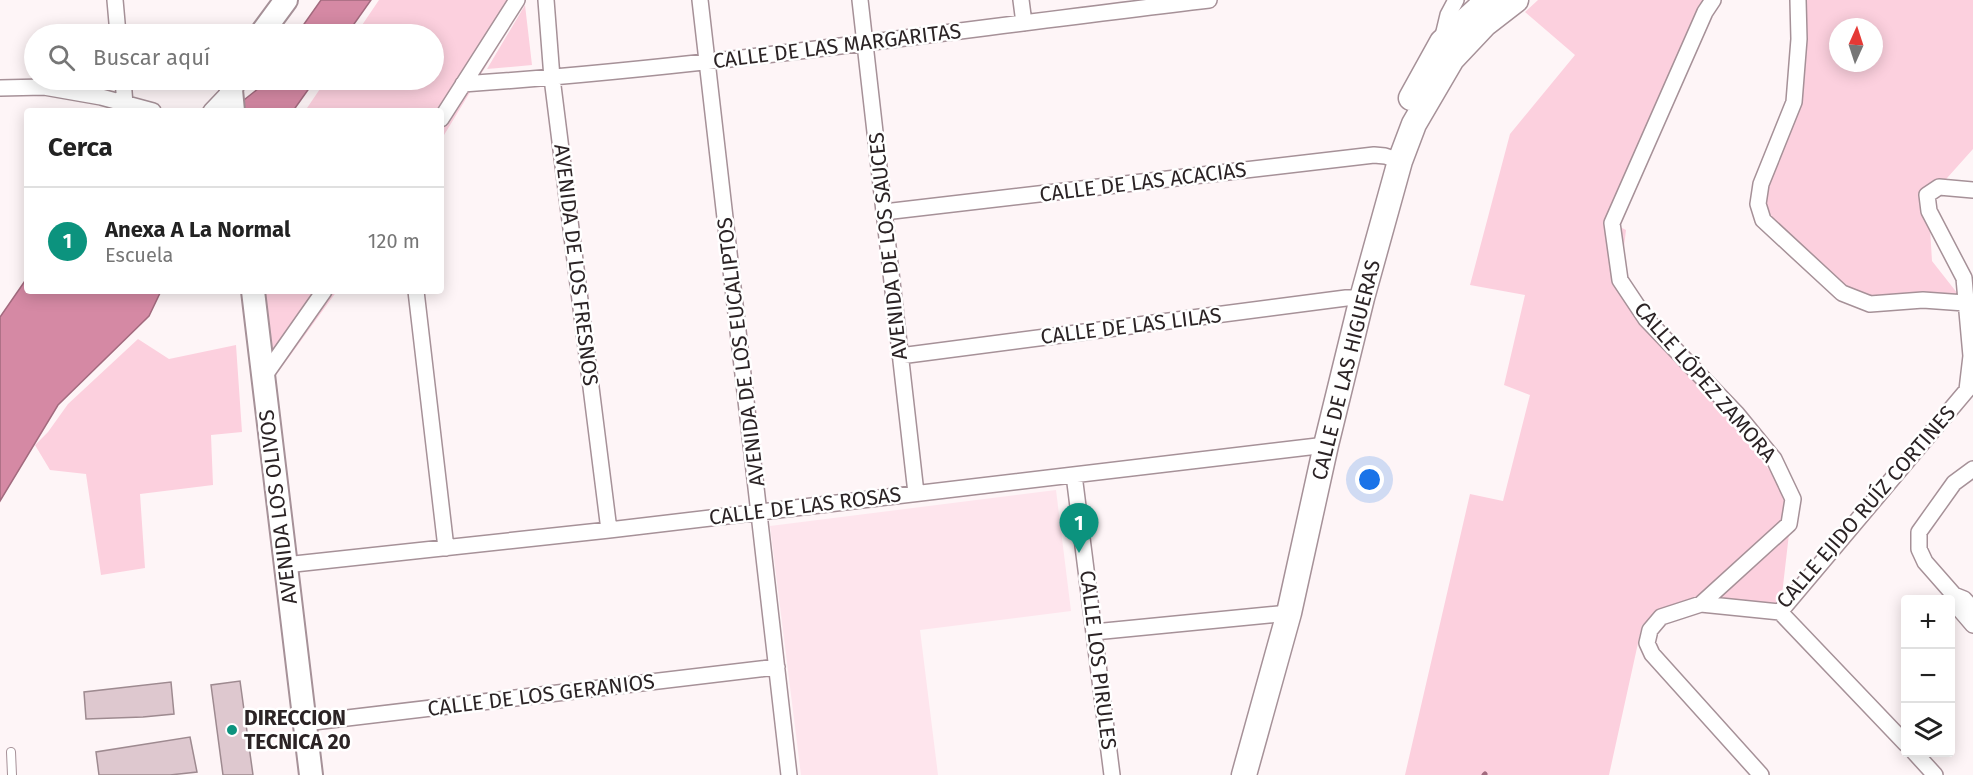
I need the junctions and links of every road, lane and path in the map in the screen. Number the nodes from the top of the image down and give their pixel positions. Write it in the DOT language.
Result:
graph roads {
  1 [pos="115,0"];
  2 [pos="286,0"];
  3 [pos="517,0"];
  4 [pos="546,0"];
  5 [pos="700,0"];
  6 [pos="860,0"];
  7 [pos="1021,0"];
  8 [pos="1209,0"];
  9 [pos="1456,0"];
  10 [pos="1488,0"];
  11 [pos="1516,0"];
  12 [pos="1713,0"];
  13 [pos="1798,0"];
  14 [pos="1181,2"];
  15 [pos="1024,23"];
  16 [pos="117,24"];
  17 [pos="268,24"];
  18 [pos="865,44"];
  19 [pos="1447,50"];
  20 [pos="707,62"];
  21 [pos="552,78"];
  22 [pos="463,84"];
  23 [pos="24,87"];
  24 [pos="0,88"];
  25 [pos="60,90"];
  26 [pos="124,90"];
  27 [pos="233,93"];
  28 [pos="125,104"];
  29 [pos="141,108"];
  30 [pos="215,108"];
  31 [pos="444,114"];
  32 [pos="1393,159"];
  33 [pos="1973,190"];
  34 [pos="884,212"];
  35 [pos="253,294"];
  36 [pos="322,294"];
  37 [pos="416,294"];
  38 [pos="1354,298"];
  39 [pos="1965,303"];
  40 [pos="900,356"];
  41 [pos="263,378"];
  42 [pos="1318,446"];
  43 [pos="1973,469"];
  44 [pos="1074,474"];
  45 [pos="916,493"];
  46 [pos="760,512"];
  47 [pos="609,530"];
  48 [pos="446,548"];
  49 [pos="285,565"];
  50 [pos="1954,595"];
  51 [pos="1955,595"];
  52 [pos="1701,604"];
  53 [pos="1955,604"];
  54 [pos="1973,609"];
  55 [pos="1780,612"];
  56 [pos="1280,613"];
  57 [pos="1973,625"];
  58 [pos="1095,632"];
  59 [pos="777,667"];
  60 [pos="304,723"];
  61 [pos="1901,740"];
  62 [pos="11,752"];
  63 [pos="1918,757"];
  64 [pos="12,775"];
  65 [pos="311,775"];
  66 [pos="789,775"];
  67 [pos="1112,775"];
  68 [pos="1229,775"];
  69 [pos="1244,775"];
  70 [pos="1761,775"];
  71 [pos="1935,775"];
  1 -- 16 [label="street"];
  2 -- 17 [label="street"];
  3 -- 22 [label="street"];
  4 -- 21 [label="street, AVENIDA DE LOS FRESNOS"];
  5 -- 20 [label="street, AVENIDA DE LOS EUCALIPTOS"];
  6 -- 18 [label="street, AVENIDA DE LOS SAUCES"];
  7 -- 15 [label="street"];
  8 -- 14 [label="street, CALLE DE LAS MARGARITAS"];
  9 -- 19 [label="street"];
  10 -- 19 [label="main road, CALLE DE LAS HIGUERAS"];
  11 -- 19 [label="main road, CALLE DE LAS HIGUERAS"];
  12 -- 52 [label="street, CALLE LÓPEZ ZAMORA"];
  13 -- 39 [label="street"];
  14 -- 15 [label="street, CALLE DE LAS MARGARITAS"];
  15 -- 18 [label="street, CALLE DE LAS MARGARITAS"];
  18 -- 20 [label="street, CALLE DE LAS MARGARITAS"];
  18 -- 34 [label="street, AVENIDA DE LOS SAUCES"];
  19 -- 32 [label="main road, CALLE DE LAS HIGUERAS"];
  20 -- 21 [label="street, CALLE DE LAS MARGARITAS"];
  20 -- 46 [label="street, AVENIDA DE LOS EUCALIPTOS"];
  21 -- 22 [label="street, CALLE DE LAS MARGARITAS"];
  21 -- 47 [label="street, AVENIDA DE LOS FRESNOS"];
  22 -- 31 [label="street"];
  23 -- 24 [label="street"];
  25 -- 28 [label="street"];
  26 -- 28 [label="street"];
  27 -- 30 [label="street"];
  28 -- 29 [label="street"];
  32 -- 34 [label="street, CALLE DE LAS ACACIAS"];
  32 -- 38 [label="main road, CALLE DE LAS HIGUERAS"];
  33 -- 39 [label="street, CALLE EJIDO RUÍZ CORTINES"];
  34 -- 40 [label="street, AVENIDA DE LOS SAUCES"];
  35 -- 41 [label="street, AVENIDA LOS OLIVOS"];
  36 -- 41 [label="street"];
  37 -- 48 [label="street"];
  38 -- 40 [label="street, CALLE DE LAS LILAS"];
  38 -- 42 [label="main road, CALLE DE LAS HIGUERAS"];
  39 -- 55 [label="street, CALLE EJIDO RUÍZ CORTINES"];
  40 -- 45 [label="street, AVENIDA DE LOS SAUCES"];
  41 -- 49 [label="street, AVENIDA LOS OLIVOS"];
  42 -- 44 [label="street, CALLE DE LAS ROSAS"];
  42 -- 56 [label="main road, CALLE DE LAS HIGUERAS"];
  43 -- 50 [label="street"];
  44 -- 45 [label="street, CALLE DE LAS ROSAS"];
  44 -- 58 [label="street, CALLE LOS PIRULES"];
  45 -- 46 [label="street, CALLE DE LAS ROSAS"];
  46 -- 47 [label="street, CALLE DE LAS ROSAS"];
  46 -- 59 [label="street, AVENIDA DE LOS EUCALIPTOS"];
  47 -- 48 [label="street, CALLE DE LAS ROSAS"];
  48 -- 49 [label="street, CALLE DE LAS ROSAS"];
  49 -- 60 [label="street, AVENIDA LOS OLIVOS"];
  51 -- 54 [label="street"];
  52 -- 55 [label="street, CALLE EJIDO RUÍZ CORTINES"];
  52 -- 70 [label="street, CALLE EJIDO RUÍZ CORTINES"];
  53 -- 57 [label="street"];
  55 -- 61 [label="street"];
  56 -- 58 [label="street"];
  56 -- 68 [label="main road, CALLE DE LAS HIGUERAS"];
  56 -- 69 [label="main road, CALLE DE LAS HIGUERAS"];
  58 -- 67 [label="street, CALLE LOS PIRULES"];
  59 -- 60 [label="street, CALLE DE LOS GERANIOS"];
  59 -- 66 [label="street, AVENIDA DE LOS EUCALIPTOS"];
  60 -- 65 [label="street, AVENIDA LOS OLIVOS"];
  62 -- 64 [label="lane"];
  63 -- 71 [label="street"];
}
